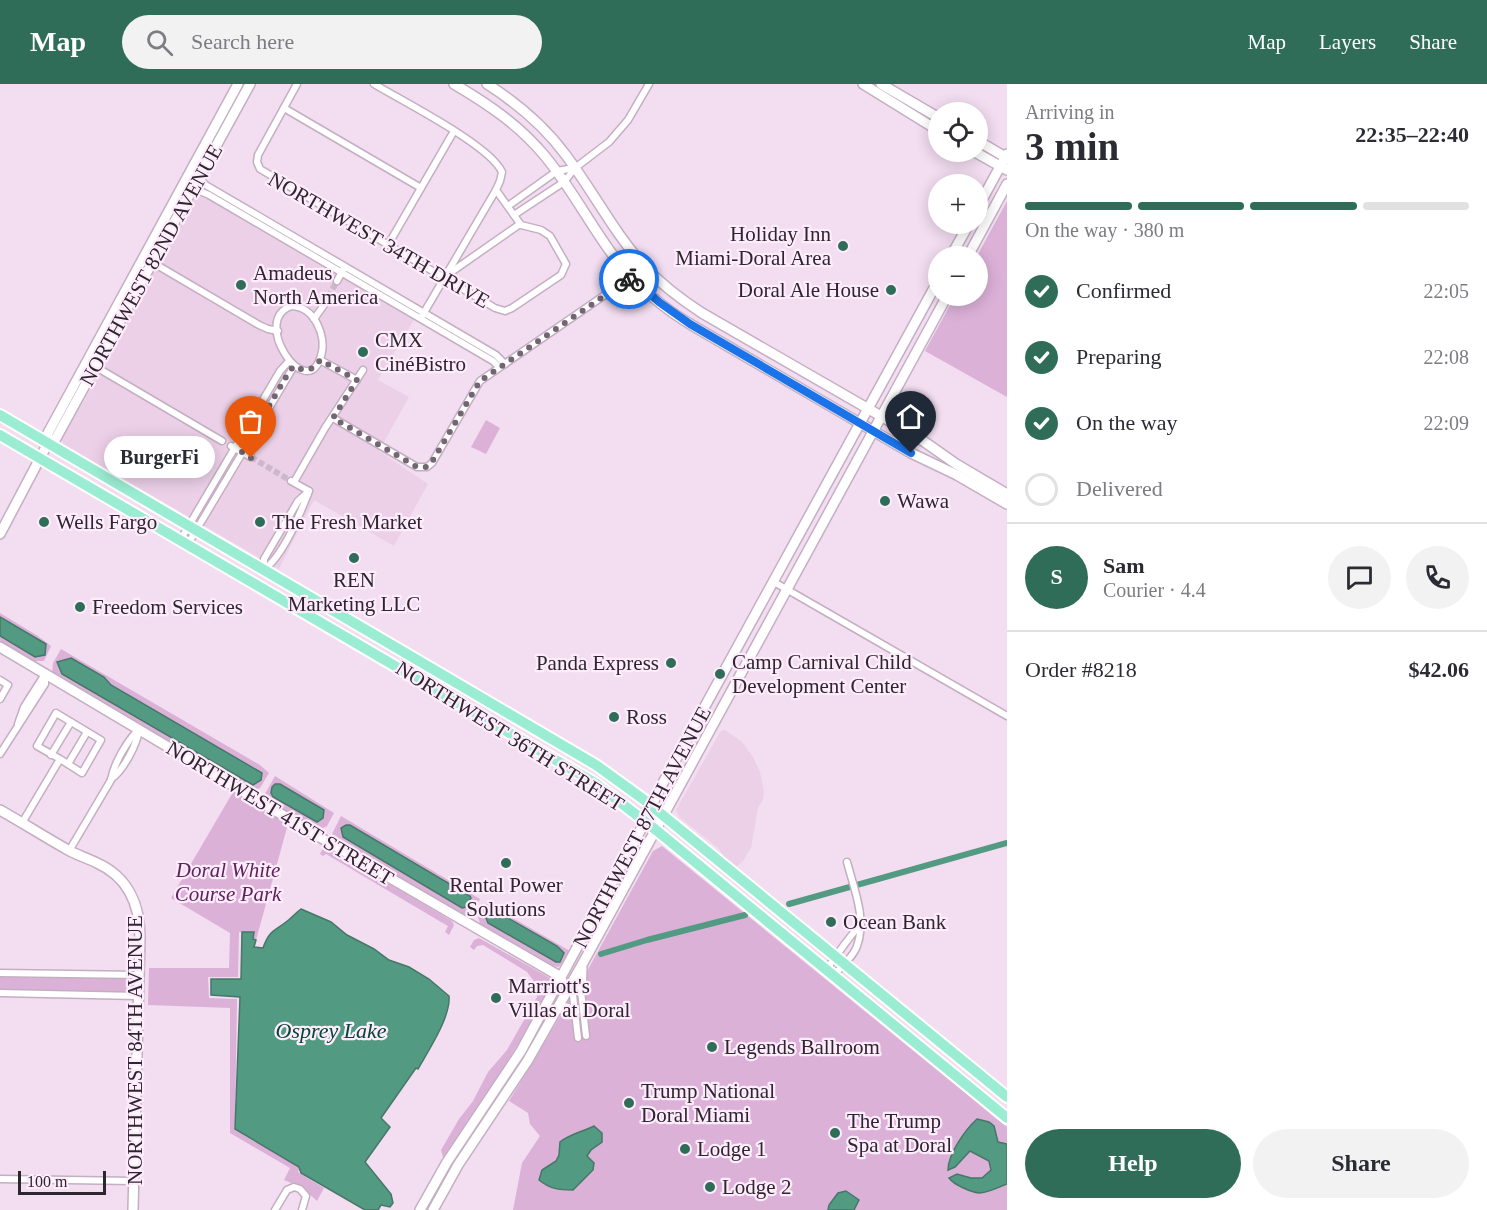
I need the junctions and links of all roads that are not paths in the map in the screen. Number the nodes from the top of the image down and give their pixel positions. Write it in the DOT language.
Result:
graph roads {
  1 [pos="238,84"];
  2 [pos="297,84"];
  3 [pos="374,84"];
  4 [pos="454,84"];
  5 [pos="487,84"];
  6 [pos="649,84"];
  7 [pos="863,84"];
  8 [pos="881,84"];
  9 [pos="248,86"];
  10 [pos="284,108"];
  11 [pos="928,112"];
  12 [pos="928,123"];
  13 [pos="454,131"];
  14 [pos="988,146"];
  15 [pos="1006,156"];
  16 [pos="988,159"];
  17 [pos="575,168"];
  18 [pos="1004,168"];
  19 [pos="556,171"];
  20 [pos="200,176"];
  21 [pos="564,182"];
  22 [pos="1007,184"];
  23 [pos="421,188"];
  24 [pos="495,190"];
  25 [pos="191,192"];
  26 [pos="988,192"];
  27 [pos="508,206"];
  28 [pos="514,215"];
  29 [pos="520,224"];
  30 [pos="266,225"];
  31 [pos="388,245"];
  32 [pos="973,246"];
  33 [pos="143,258"];
  34 [pos="153,263"];
  35 [pos="344,270"];
  36 [pos="631,277"];
  37 [pos="444,278"];
  38 [pos="657,279"];
  39 [pos="337,281"];
  40 [pos="928,299"];
  41 [pos="118,305"];
  42 [pos="324,305"];
  43 [pos="941,306"];
  44 [pos="127,310"];
  45 [pos="422,316"];
  46 [pos="314,319"];
  47 [pos="278,330"];
  48 [pos="95,346"];
  49 [pos="320,360"];
  50 [pos="291,363"];
  51 [pos="502,365"];
  52 [pos="96,367"];
  53 [pos="363,370"];
  54 [pos="357,380"];
  55 [pos="868,410"];
  56 [pos="0,415"];
  57 [pos="881,417"];
  58 [pos="333,418"];
  59 [pos="860,424"];
  60 [pos="873,431"];
  61 [pos="0,435"];
  62 [pos="222,441"];
  63 [pos="48,443"];
  64 [pos="233,447"];
  65 [pos="242,452"];
  66 [pos="41,458"];
  67 [pos="251,458"];
  68 [pos="309,491"];
  69 [pos="1007,494"];
  70 [pos="1007,504"];
  71 [pos="193,528"];
  72 [pos="0,534"];
  73 [pos="278,535"];
  74 [pos="286,539"];
  75 [pos="184,542"];
  76 [pos="264,570"];
  77 [pos="774,582"];
  78 [pos="256,584"];
  79 [pos="786,590"];
  80 [pos="352,621"];
  81 [pos="344,635"];
  82 [pos="0,647"];
  83 [pos="732,659"];
  84 [pos="745,666"];
  85 [pos="45,674"];
  86 [pos="0,680"];
  87 [pos="0,699"];
  88 [pos="1007,716"];
  89 [pos="71,722"];
  90 [pos="534,728"];
  91 [pos="140,729"];
  92 [pos="504,729"];
  93 [pos="87,732"];
  94 [pos="0,754"];
  95 [pos="51,755"];
  96 [pos="60,759"];
  97 [pos="68,764"];
  98 [pos="651,806"];
  99 [pos="0,810"];
  100 [pos="663,816"];
  101 [pos="644,821"];
  102 [pos="22,823"];
  103 [pos="656,830"];
  104 [pos="69,851"];
  105 [pos="847,862"];
  106 [pos="713,878"];
  107 [pos="742,881"];
  108 [pos="608,890"];
  109 [pos="755,891"];
  110 [pos="730,892"];
  111 [pos="861,925"];
  112 [pos="602,929"];
  113 [pos="840,960"];
  114 [pos="583,963"];
  115 [pos="0,973"];
  116 [pos="830,973"];
  117 [pos="139,975"];
  118 [pos="561,977"];
  119 [pos="571,984"];
  120 [pos="581,992"];
  121 [pos="0,993"];
  122 [pos="138,996"];
  123 [pos="557,1009"];
  124 [pos="575,1012"];
  125 [pos="586,1036"];
  126 [pos="578,1038"];
  127 [pos="980,1075"];
  128 [pos="969,1087"];
  129 [pos="1007,1097"];
  130 [pos="1007,1118"];
  131 [pos="437,1178"];
  132 [pos="0,1179"];
  133 [pos="135,1181"];
  134 [pos="446,1184"];
  135 [pos="133,1210"];
  136 [pos="275,1210"];
  137 [pos="302,1210"];
  138 [pos="420,1210"];
  139 [pos="433,1210"];
  1 -- 33 [label="street, NORTHWEST 82ND AVENUE"];
  2 -- 10 [label="street"];
  3 -- 13 [label="street"];
  4 -- 19 [label="street"];
  5 -- 17 [label="street"];
  6 -- 17 [label="street"];
  7 -- 12 [label="street"];
  8 -- 11 [label="street"];
  9 -- 20 [label="street, NORTHWEST 82ND AVENUE"];
  10 -- 23 [label="street"];
  10 -- 31 [label="street, NORTHWEST 34TH DRIVE"];
  13 -- 23 [label="street"];
  13 -- 24 [label="street"];
  14 -- 15 [label="street"];
  15 -- 18 [label="street"];
  16 -- 18 [label="street"];
  17 -- 19 [label="street"];
  17 -- 21 [label="street"];
  17 -- 38 [label="street"];
  18 -- 26 [label="street"];
  19 -- 21 [label="street"];
  19 -- 27 [label="street"];
  20 -- 25 [label="street, NORTHWEST 82ND AVENUE"];
  20 -- 30 [label="street"];
  21 -- 28 [label="street"];
  21 -- 36 [label="street"];
  22 -- 32 [label="street"];
  23 -- 31 [label="street"];
  24 -- 27 [label="street"];
  24 -- 37 [label="street"];
  25 -- 30 [label="street"];
  25 -- 34 [label="street, NORTHWEST 82ND AVENUE"];
  27 -- 28 [label="street"];
  28 -- 29 [label="street"];
  29 -- 37 [label="street"];
  29 -- 37 [label="street, NORTHWEST 34TH DRIVE"];
  30 -- 35 [label="street"];
  31 -- 37 [label="street, NORTHWEST 34TH DRIVE"];
  33 -- 34 [label="street"];
  33 -- 41 [label="street, NORTHWEST 82ND AVENUE"];
  34 -- 44 [label="street, NORTHWEST 82ND AVENUE"];
  34 -- 47 [label="street"];
  35 -- 39 [label="street"];
  35 -- 45 [label="street"];
  36 -- 38 [label="street"];
  36 -- 51 [label="street"];
  36 -- 59 [label="street"];
  37 -- 45 [label="street"];
  38 -- 55 [label="street"];
  40 -- 55 [label="street, NORTHWEST 87TH AVENUE"];
  41 -- 44 [label="street"];
  41 -- 48 [label="street, NORTHWEST 82ND AVENUE"];
  42 -- 46 [label="street"];
  43 -- 57 [label="street, NORTHWEST 87TH AVENUE"];
  44 -- 52 [label="street, NORTHWEST 82ND AVENUE"];
  45 -- 51 [label="street"];
  46 -- 47 [label="street"];
  46 -- 49 [label="street"];
  47 -- 50 [label="street"];
  48 -- 52 [label="street"];
  48 -- 63 [label="street, NORTHWEST 82ND AVENUE"];
  49 -- 50 [label="street"];
  49 -- 54 [label="street"];
  50 -- 64 [label="street"];
  50 -- 65 [label="street"];
  51 -- 58 [label="street"];
  52 -- 62 [label="street"];
  52 -- 63 [label="street, NORTHWEST 82ND AVENUE"];
  53 -- 54 [label="street"];
  54 -- 58 [label="street"];
  55 -- 57 [label="street"];
  55 -- 59 [label="street, NORTHWEST 87TH AVENUE"];
  56 -- 63 [label="main road, NORTHWEST 36TH STREET"];
  57 -- 60 [label="street, NORTHWEST 87TH AVENUE"];
  57 -- 69 [label="street"];
  58 -- 68 [label="street"];
  59 -- 60 [label="street"];
  59 -- 77 [label="street, NORTHWEST 87TH AVENUE"];
  60 -- 70 [label="street"];
  60 -- 79 [label="street, NORTHWEST 87TH AVENUE"];
  61 -- 66 [label="main road, NORTHWEST 36TH STREET"];
  63 -- 66 [label="street, NORTHWEST 82ND AVENUE"];
  63 -- 71 [label="main road, NORTHWEST 36TH STREET"];
  64 -- 65 [label="street"];
  64 -- 71 [label="street"];
  65 -- 67 [label="street"];
  65 -- 71 [label="street"];
  66 -- 72 [label="street, NORTHWEST 82ND AVENUE"];
  66 -- 75 [label="main road, NORTHWEST 36TH STREET"];
  68 -- 73 [label="street"];
  68 -- 74 [label="street"];
  71 -- 75 [label="street"];
  71 -- 76 [label="main road, NORTHWEST 36TH STREET"];
  73 -- 74 [label="street"];
  73 -- 76 [label="street"];
  74 -- 76 [label="street"];
  75 -- 78 [label="main road, NORTHWEST 36TH STREET"];
  76 -- 78 [label="main road"];
  76 -- 80 [label="main road, NORTHWEST 36TH STREET"];
  77 -- 79 [label="street"];
  77 -- 83 [label="street, NORTHWEST 87TH AVENUE"];
  78 -- 81 [label="main road, NORTHWEST 36TH STREET"];
  79 -- 84 [label="street, NORTHWEST 87TH AVENUE"];
  79 -- 88 [label="street"];
  80 -- 81 [label="main road"];
  80 -- 90 [label="main road, NORTHWEST 36TH STREET"];
  81 -- 92 [label="main road, NORTHWEST 36TH STREET"];
  82 -- 85 [label="street, NORTHWEST 41ST STREET"];
  83 -- 84 [label="street"];
  83 -- 98 [label="street, NORTHWEST 87TH AVENUE"];
  84 -- 100 [label="street, NORTHWEST 87TH AVENUE"];
  85 -- 91 [label="street, NORTHWEST 41ST STREET"];
  85 -- 94 [label="street"];
  86 -- 87 [label="street"];
  89 -- 93 [label="street"];
  89 -- 95 [label="street"];
  89 -- 95 [label="street"];
  90 -- 92 [label="main road"];
  90 -- 98 [label="main road, NORTHWEST 36TH STREET"];
  91 -- 104 [label="street"];
  91 -- 118 [label="street, NORTHWEST 41ST STREET"];
  92 -- 101 [label="main road, NORTHWEST 36TH STREET"];
  93 -- 97 [label="street"];
  93 -- 97 [label="street"];
  95 -- 96 [label="street"];
  96 -- 97 [label="street"];
  96 -- 102 [label="street"];
  98 -- 100 [label="main road, NORTHWEST 36TH STREET"];
  98 -- 101 [label="street, NORTHWEST 87TH AVENUE"];
  99 -- 102 [label="street"];
  100 -- 103 [label="street, NORTHWEST 87TH AVENUE"];
  100 -- 107 [label="main road, NORTHWEST 36TH STREET"];
  101 -- 103 [label="main road, NORTHWEST 36TH STREET"];
  101 -- 108 [label="street, NORTHWEST 87TH AVENUE"];
  102 -- 104 [label="street"];
  103 -- 106 [label="main road, NORTHWEST 36TH STREET"];
  103 -- 112 [label="street, NORTHWEST 87TH AVENUE"];
  104 -- 117 [label="street, NORTHWEST 84TH AVENUE"];
  105 -- 111 [label="street"];
  106 -- 107 [label="main road"];
  106 -- 110 [label="main road, NORTHWEST 36TH STREET"];
  107 -- 109 [label="main road, NORTHWEST 36TH STREET"];
  108 -- 112 [label="street"];
  108 -- 118 [label="street, NORTHWEST 87TH AVENUE"];
  109 -- 110 [label="main road"];
  109 -- 113 [label="main road, NORTHWEST 36TH STREET"];
  110 -- 116 [label="main road, NORTHWEST 36TH STREET"];
  111 -- 113 [label="street"];
  111 -- 113 [label="street"];
  112 -- 114 [label="street, NORTHWEST 87TH AVENUE"];
  113 -- 116 [label="street"];
  113 -- 116 [label="street"];
  113 -- 127 [label="main road, NORTHWEST 36TH STREET"];
  114 -- 119 [label="street, NORTHWEST 87TH AVENUE"];
  114 -- 120 [label="street"];
  115 -- 117 [label="street"];
  116 -- 128 [label="main road, NORTHWEST 36TH STREET"];
  117 -- 122 [label="street, NORTHWEST 84TH AVENUE"];
  118 -- 119 [label="street, NORTHWEST 41ST STREET"];
  118 -- 131 [label="street, NORTHWEST 87TH AVENUE"];
  119 -- 120 [label="street, NORTHWEST 41ST STREET"];
  119 -- 123 [label="street, NORTHWEST 87TH AVENUE"];
  119 -- 124 [label="street, NORTHWEST 41ST STREET"];
  120 -- 125 [label="street, NORTHWEST 41ST STREET"];
  121 -- 122 [label="street"];
  122 -- 133 [label="street, NORTHWEST 84TH AVENUE"];
  123 -- 124 [label="street"];
  123 -- 134 [label="street, NORTHWEST 87TH AVENUE"];
  124 -- 126 [label="street, NORTHWEST 41ST STREET"];
  127 -- 128 [label="main road"];
  127 -- 129 [label="main road, NORTHWEST 36TH STREET"];
  128 -- 130 [label="main road, NORTHWEST 36TH STREET"];
  131 -- 134 [label="street"];
  131 -- 138 [label="street, NORTHWEST 87TH AVENUE"];
  132 -- 133 [label="street"];
  133 -- 135 [label="street, NORTHWEST 84TH AVENUE"];
  134 -- 139 [label="street, NORTHWEST 87TH AVENUE"];
  136 -- 137 [label="street"];
}
